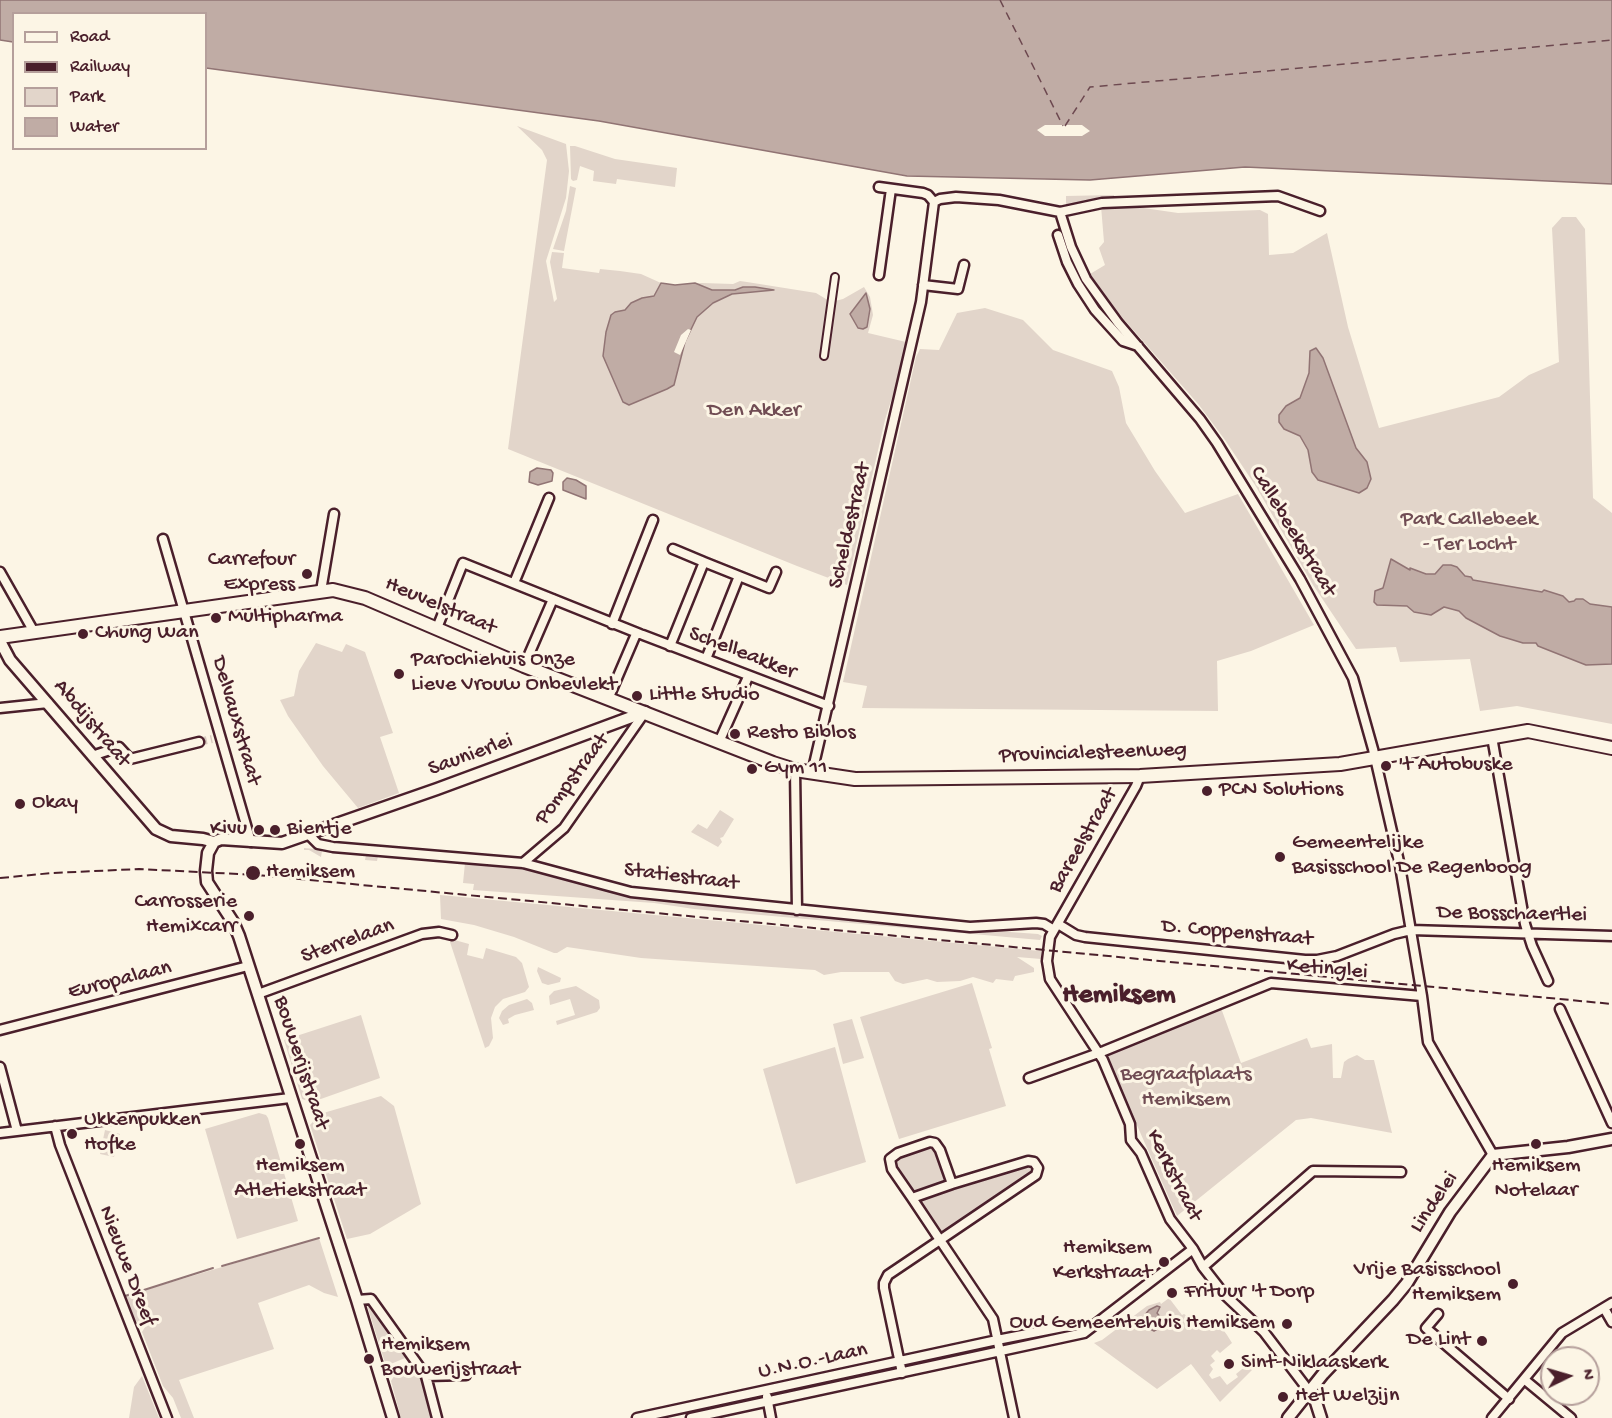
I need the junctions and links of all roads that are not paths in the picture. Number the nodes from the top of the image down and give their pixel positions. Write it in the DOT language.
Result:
graph roads {
  1 [pos="879,187"];
  2 [pos="891,189"];
  3 [pos="934,202"];
  4 [pos="1320,211"];
  5 [pos="1060,212"];
  6 [pos="1058,235"];
  7 [pos="964,266"];
  8 [pos="879,275"];
  9 [pos="835,277"];
  10 [pos="923,285"];
  11 [pos="1138,346"];
  12 [pos="824,356"];
  13 [pos="549,498"];
  14 [pos="334,514"];
  15 [pos="653,520"];
  16 [pos="163,539"];
  17 [pos="673,549"];
  18 [pos="704,562"];
  19 [pos="0,572"];
  20 [pos="776,572"];
  21 [pos="739,576"];
  22 [pos="514,583"];
  23 [pos="321,591"];
  24 [pos="553,599"];
  25 [pos="185,610"];
  26 [pos="612,624"];
  27 [pos="437,628"];
  28 [pos="34,632"];
  29 [pos="640,635"];
  30 [pos="0,639"];
  31 [pos="670,646"];
  32 [pos="706,659"];
  33 [pos="524,666"];
  34 [pos="748,677"];
  35 [pos="609,697"];
  36 [pos="48,703"];
  37 [pos="829,706"];
  38 [pos="0,708"];
  39 [pos="645,712"];
  40 [pos="1492,737"];
  41 [pos="199,742"];
  42 [pos="719,742"];
  43 [pos="1612,748"];
  44 [pos="92,756"];
  45 [pos="1375,759"];
  46 [pos="795,770"];
  47 [pos="812,773"];
  48 [pos="1140,776"];
  49 [pos="156,829"];
  50 [pos="308,834"];
  51 [pos="214,842"];
  52 [pos="251,842"];
  53 [pos="523,863"];
  54 [pos="797,910"];
  55 [pos="1056,927"];
  56 [pos="1411,930"];
  57 [pos="1527,934"];
  58 [pos="452,935"];
  59 [pos="1612,936"];
  60 [pos="248,966"];
  61 [pos="1548,981"];
  62 [pos="258,994"];
  63 [pos="1422,996"];
  64 [pos="1560,1010"];
  65 [pos="0,1030"];
  66 [pos="1099,1053"];
  67 [pos="0,1067"];
  68 [pos="1029,1077"];
  69 [pos="0,1085"];
  70 [pos="290,1098"];
  71 [pos="8,1101"];
  72 [pos="1612,1124"];
  73 [pos="55,1126"];
  74 [pos="17,1131"];
  75 [pos="0,1132"];
  76 [pos="1612,1139"];
  77 [pos="1493,1155"];
  78 [pos="1401,1173"];
  79 [pos="952,1184"];
  80 [pos="912,1198"];
  81 [pos="940,1240"];
  82 [pos="1193,1249"];
  83 [pos="1203,1268"];
  84 [pos="357,1300"];
  85 [pos="1608,1306"];
  86 [pos="1438,1314"];
  87 [pos="1612,1322"];
  88 [pos="1097,1324"];
  89 [pos="997,1340"];
  90 [pos="999,1352"];
  91 [pos="900,1362"];
  92 [pos="902,1373"];
  93 [pos="466,1375"];
  94 [pos="426,1376"];
  95 [pos="1525,1380"];
  96 [pos="765,1390"];
  97 [pos="1309,1391"];
  98 [pos="1509,1399"];
  99 [pos="768,1401"];
  100 [pos="167,1418"];
  101 [pos="393,1418"];
  102 [pos="437,1418"];
  103 [pos="637,1418"];
  104 [pos="691,1418"];
  105 [pos="771,1418"];
  106 [pos="1014,1418"];
  107 [pos="1288,1418"];
  108 [pos="1321,1418"];
  109 [pos="1492,1418"];
  110 [pos="1571,1418"];
  1 -- 2 [label="street"];
  2 -- 3 [label="street"];
  2 -- 8 [label="street"];
  3 -- 5 [label="street"];
  3 -- 10 [label="street, Scheldestraat"];
  4 -- 5 [label="street"];
  5 -- 11 [label="street, Callebeekstraat"];
  6 -- 11 [label="street, Callebeekstraat"];
  7 -- 10 [label="street"];
  9 -- 12 [label="street"];
  10 -- 37 [label="street, Scheldestraat"];
  11 -- 45 [label="street, Callebeekstraat"];
  13 -- 22 [label="street"];
  14 -- 23 [label="street"];
  15 -- 26 [label="street"];
  16 -- 25 [label="street, Delvauxstraat"];
  17 -- 18 [label="street"];
  18 -- 21 [label="street"];
  18 -- 31 [label="street"];
  19 -- 28 [label="street"];
  20 -- 21 [label="street"];
  21 -- 32 [label="street"];
  22 -- 24 [label="street, Schelleakker"];
  22 -- 27 [label="street, Schelleakker"];
  23 -- 25 [label="main road, Heuvelstraat"];
  23 -- 27 [label="main road, Heuvelstraat"];
  24 -- 26 [label="street, Schelleakker"];
  24 -- 33 [label="street"];
  25 -- 28 [label="main road, Heuvelstraat"];
  25 -- 52 [label="street, Delvauxstraat"];
  26 -- 29 [label="street, Schelleakker"];
  27 -- 33 [label="main road, Heuvelstraat"];
  28 -- 30 [label="main road, Heuvelstraat"];
  29 -- 31 [label="street, Schelleakker"];
  29 -- 35 [label="street"];
  30 -- 36 [label="street, Abdijstraat"];
  31 -- 32 [label="street, Schelleakker"];
  32 -- 34 [label="street, Schelleakker"];
  33 -- 35 [label="main road, Heuvelstraat"];
  34 -- 37 [label="street, Schelleakker"];
  34 -- 42 [label="street"];
  35 -- 39 [label="main road, Heuvelstraat"];
  36 -- 38 [label="street"];
  36 -- 44 [label="street, Abdijstraat"];
  37 -- 47 [label="street, Scheldestraat"];
  39 -- 42 [label="main road, Heuvelstraat"];
  39 -- 50 [label="street, Saunierlei"];
  39 -- 53 [label="street, Pompstraat"];
  40 -- 43 [label="main road, Provincialesteenweg"];
  40 -- 45 [label="main road, Provincialesteenweg"];
  40 -- 57 [label="street"];
  41 -- 44 [label="street"];
  42 -- 46 [label="main road, Heuvelstraat"];
  44 -- 49 [label="street, Abdijstraat"];
  45 -- 48 [label="main road, Provincialesteenweg"];
  45 -- 56 [label="street, Callebeekstraat"];
  46 -- 47 [label="main road, Heuvelstraat"];
  46 -- 54 [label="street"];
  47 -- 48 [label="main road, Provincialesteenweg"];
  48 -- 55 [label="street, Bareelstraat"];
  49 -- 51 [label="street, Saunierlei"];
  50 -- 52 [label="street, Saunierlei"];
  50 -- 53 [label="street, Statiestraat"];
  51 -- 52 [label="street, Saunierlei"];
  51 -- 60 [label="street, Bouwerijstraat"];
  53 -- 54 [label="street, Statiestraat"];
  54 -- 55 [label="street, Statiestraat"];
  55 -- 56 [label="street, D. Coppenstraat"];
  55 -- 66 [label="street, Kerkstraat"];
  56 -- 57 [label="street, De Bosschaertlei"];
  56 -- 63 [label="street, Callebeekstraat"];
  57 -- 59 [label="street, De Bosschaertlei"];
  57 -- 61 [label="street"];
  58 -- 62 [label="street, Sterrelaan"];
  60 -- 62 [label="street, Bouwerijstraat"];
  60 -- 65 [label="street, Europalaan"];
  62 -- 70 [label="street, Bouwerijstraat"];
  63 -- 66 [label="street, Ketinglei"];
  63 -- 77 [label="street, Callebeekstraat"];
  64 -- 72 [label="street"];
  66 -- 68 [label="street, Ketinglei"];
  66 -- 82 [label="street, Kerkstraat"];
  67 -- 71 [label="street"];
  69 -- 71 [label="street"];
  70 -- 73 [label="street"];
  70 -- 84 [label="street, Bouwerijstraat"];
  71 -- 74 [label="street"];
  73 -- 74 [label="street"];
  73 -- 100 [label="street, Nieuwe Dreef"];
  74 -- 75 [label="street"];
  76 -- 77 [label="street"];
  77 -- 97 [label="street, Lindelei"];
  78 -- 83 [label="street"];
  79 -- 80 [label="street"];
  79 -- 80 [label="street"];
  79 -- 81 [label="street"];
  80 -- 81 [label="street"];
  81 -- 89 [label="street"];
  81 -- 91 [label="street"];
  82 -- 83 [label="street, Kerkstraat"];
  82 -- 88 [label="street, U.N.O.-Laan"];
  83 -- 97 [label="street, Kerkstraat"];
  84 -- 94 [label="street"];
  84 -- 101 [label="street, Bouwerijstraat"];
  85 -- 87 [label="street"];
  85 -- 95 [label="street"];
  86 -- 98 [label="street"];
  88 -- 89 [label="street, U.N.O.-Laan"];
  88 -- 90 [label="street, U.N.O.-Laan"];
  89 -- 90 [label="street"];
  89 -- 91 [label="street, U.N.O.-Laan"];
  90 -- 92 [label="street, U.N.O.-Laan"];
  90 -- 106 [label="street"];
  91 -- 92 [label="street"];
  91 -- 96 [label="street, U.N.O.-Laan"];
  92 -- 99 [label="street, U.N.O.-Laan"];
  93 -- 94 [label="street"];
  94 -- 102 [label="street"];
  95 -- 98 [label="street"];
  95 -- 110 [label="street"];
  96 -- 99 [label="street"];
  96 -- 103 [label="street, U.N.O.-Laan"];
  97 -- 107 [label="street, Lindelei"];
  97 -- 108 [label="street"];
  98 -- 109 [label="street"];
  99 -- 104 [label="street, U.N.O.-Laan"];
  99 -- 105 [label="street"];
}
